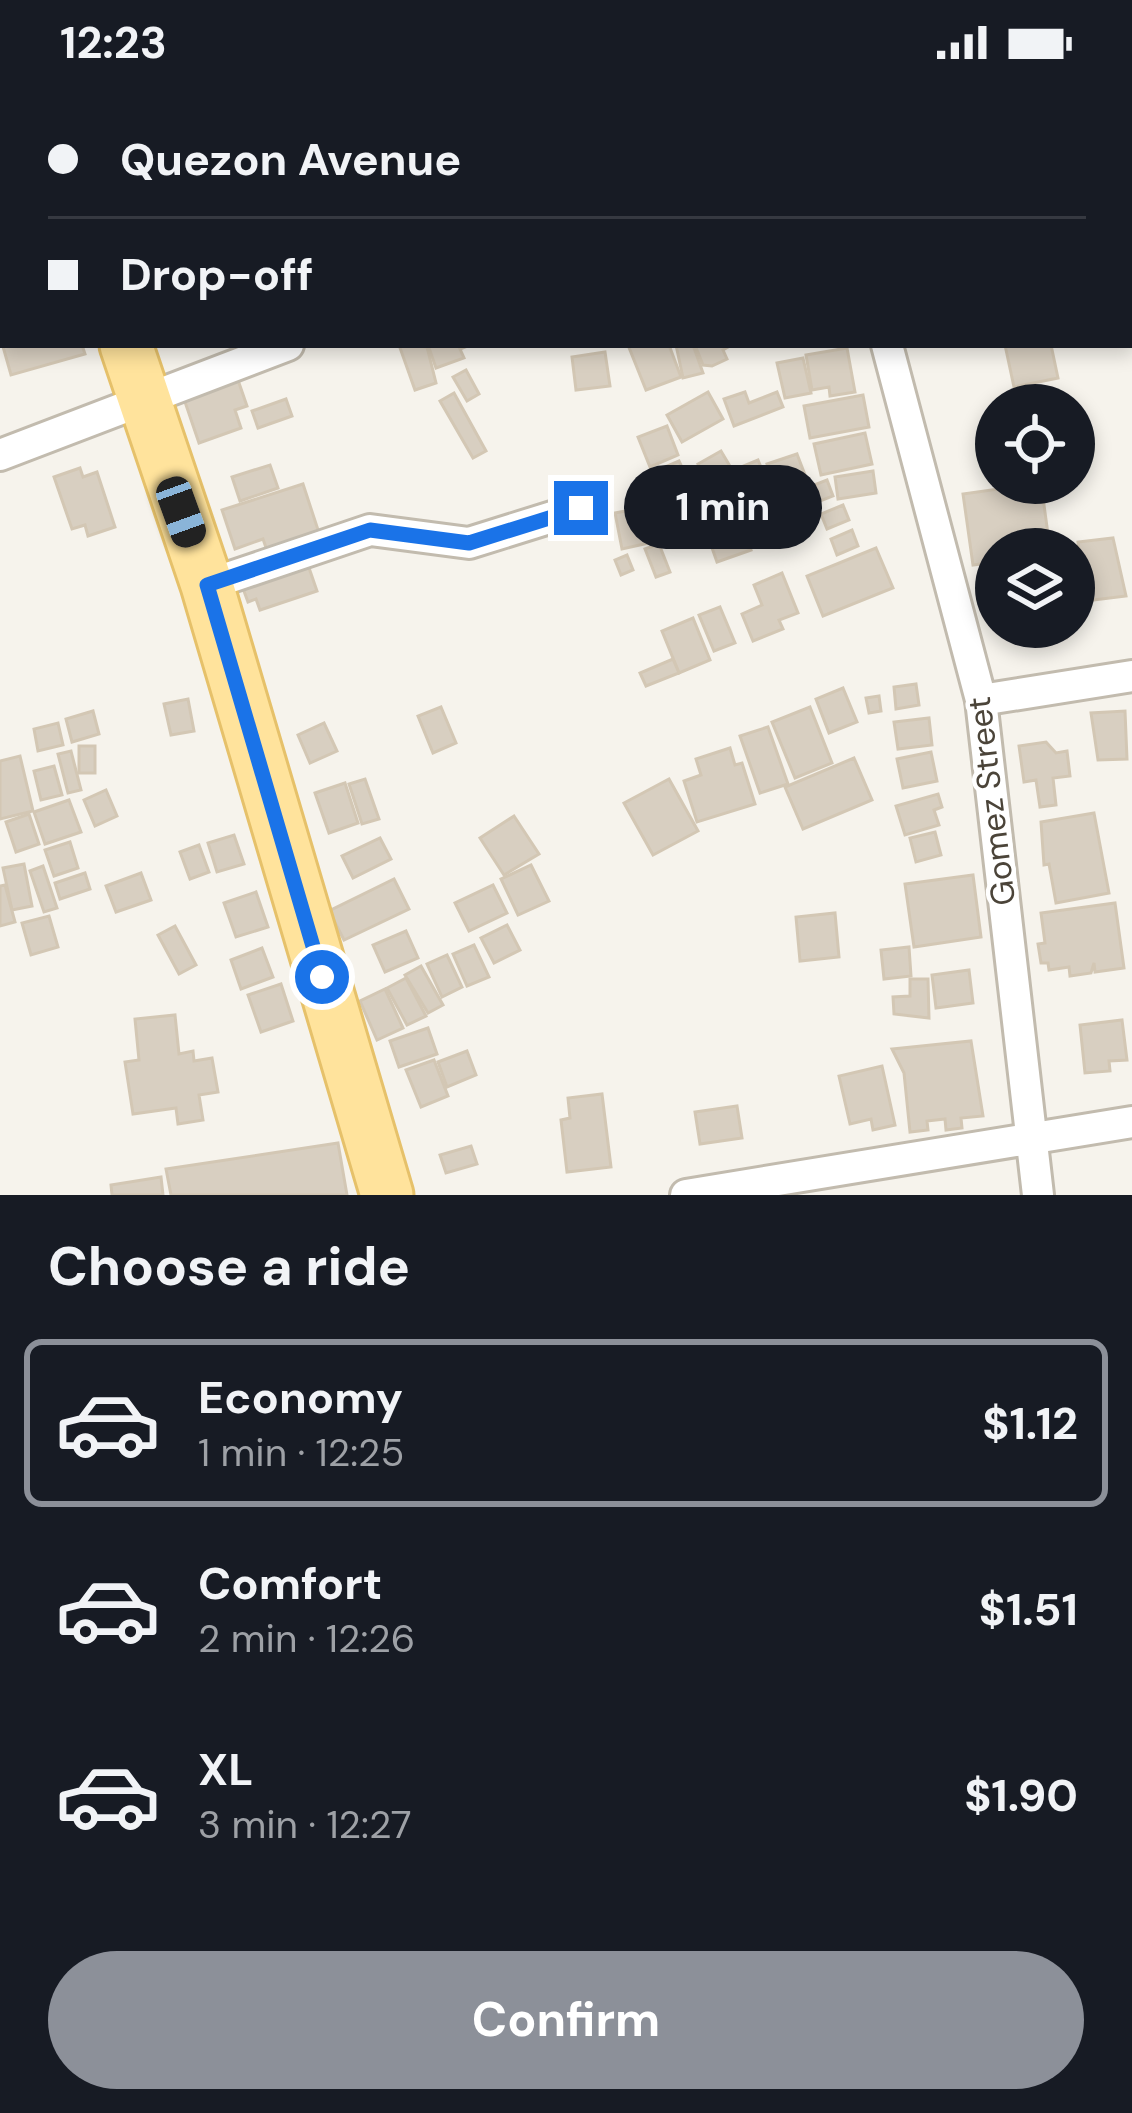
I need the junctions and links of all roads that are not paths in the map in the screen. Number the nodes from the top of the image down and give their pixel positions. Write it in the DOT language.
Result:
graph roads {
  1 [pos="127,348"];
  2 [pos="280,348"];
  3 [pos="888,348"];
  4 [pos="142,401"];
  5 [pos="0,455"];
  6 [pos="581,508"];
  7 [pos="207,585"];
  8 [pos="1132,676"];
  9 [pos="981,700"];
  10 [pos="1132,1122"];
  11 [pos="1030,1138"];
  12 [pos="387,1195"];
  13 [pos="686,1195"];
  14 [pos="1038,1195"];
  1 -- 4 [label="main road"];
  2 -- 4 [label="street"];
  3 -- 9 [label="street, Gomez Street"];
  4 -- 5 [label="street"];
  4 -- 7 [label="main road"];
  6 -- 7 [label="street"];
  7 -- 12 [label="main road"];
  8 -- 9 [label="street"];
  9 -- 11 [label="street, Gomez Street"];
  10 -- 11 [label="street"];
  11 -- 13 [label="street"];
  11 -- 14 [label="street, Gomez Street"];
}
